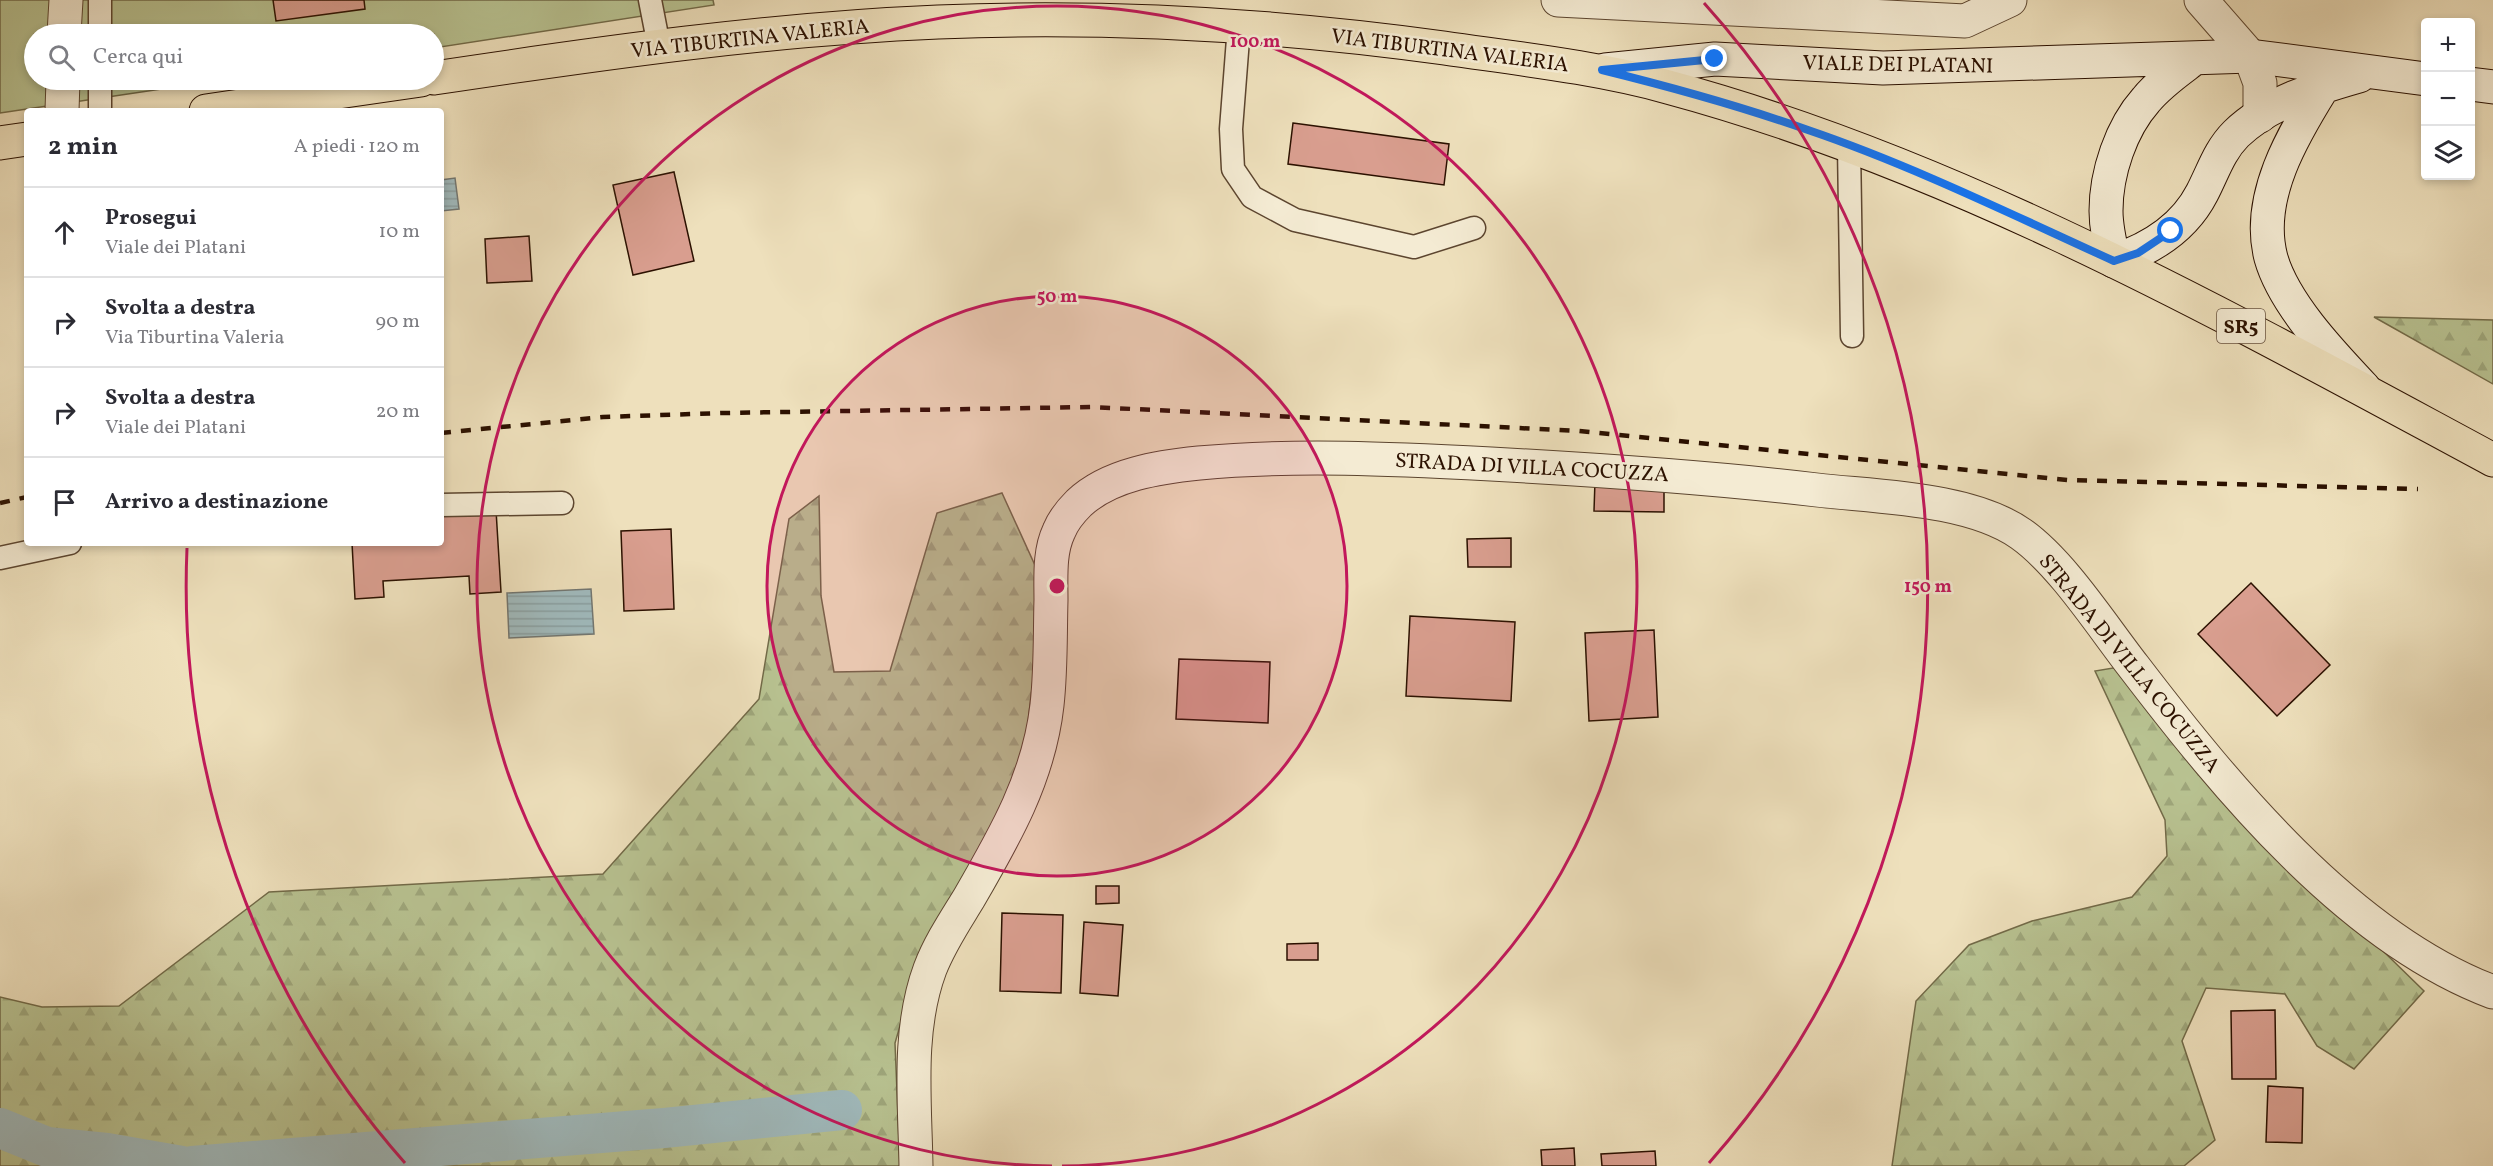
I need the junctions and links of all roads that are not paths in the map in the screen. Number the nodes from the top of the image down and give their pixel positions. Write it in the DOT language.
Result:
graph roads {
  1 [pos="66,0"];
  2 [pos="100,0"];
  3 [pos="650,0"];
  4 [pos="1558,0"];
  5 [pos="2010,0"];
  6 [pos="2201,0"];
  7 [pos="1633,2"];
  8 [pos="65,24"];
  9 [pos="100,24"];
  10 [pos="1239,26"];
  11 [pos="659,46"];
  12 [pos="2250,56"];
  13 [pos="2195,58"];
  14 [pos="1602,70"];
  15 [pos="2369,73"];
  16 [pos="444,77"];
  17 [pos="2421,79"];
  18 [pos="2475,85"];
  19 [pos="2323,87"];
  20 [pos="2493,87"];
  21 [pos="63,90"];
  22 [pos="100,90"];
  23 [pos="352,90"];
  24 [pos="62,108"];
  25 [pos="100,108"];
  26 [pos="227,108"];
  27 [pos="2260,116"];
  28 [pos="24,139"];
  29 [pos="0,143"];
  30 [pos="1849,146"];
  31 [pos="1474,228"];
  32 [pos="2114,261"];
  33 [pos="1852,336"];
  34 [pos="2367,392"];
  35 [pos="2493,460"];
  36 [pos="562,503"];
  37 [pos="444,505"];
  38 [pos="56,546"];
  39 [pos="0,558"];
  40 [pos="2493,992"];
  41 [pos="916,1166"];
  1 -- 8 [label="street"];
  2 -- 9 [label="lane"];
  3 -- 11 [label="lane"];
  4 -- 7 [label="street"];
  5 -- 7 [label="street"];
  6 -- 12 [label="street"];
  10 -- 11 [label="main road, VIA TIBURTINA VALERIA / SR5"];
  10 -- 14 [label="main road, VIA TIBURTINA VALERIA / SR5"];
  10 -- 31 [label="lane"];
  11 -- 16 [label="main road, VIA TIBURTINA VALERIA / SR5"];
  12 -- 13 [label="street, VIALE DEI PLATANI"];
  12 -- 15 [label="street, VIALE DEI PLATANI"];
  12 -- 27 [label="street"];
  13 -- 14 [label="street, VIALE DEI PLATANI"];
  13 -- 32 [label="street"];
  14 -- 30 [label="main road, VIA TIBURTINA VALERIA / SR5"];
  15 -- 17 [label="street, VIALE DEI PLATANI"];
  15 -- 19 [label="street, VIALE DEI PLATANI"];
  18 -- 20 [label="street"];
  19 -- 27 [label="street, VIALE DEI PLATANI"];
  19 -- 34 [label="street"];
  21 -- 24 [label="street"];
  22 -- 25 [label="lane"];
  23 -- 26 [label="main road"];
  27 -- 32 [label="street, VIALE DEI PLATANI"];
  28 -- 29 [label="main road"];
  30 -- 32 [label="main road, VIA TIBURTINA VALERIA / SR5"];
  30 -- 33 [label="lane"];
  32 -- 34 [label="main road, VIA TIBURTINA VALERIA / SR5"];
  34 -- 35 [label="main road, VIA TIBURTINA VALERIA / SR5"];
  36 -- 37 [label="lane"];
  38 -- 39 [label="lane"];
  40 -- 41 [label="street, STRADA DI VILLA COCUZZA"];
}
